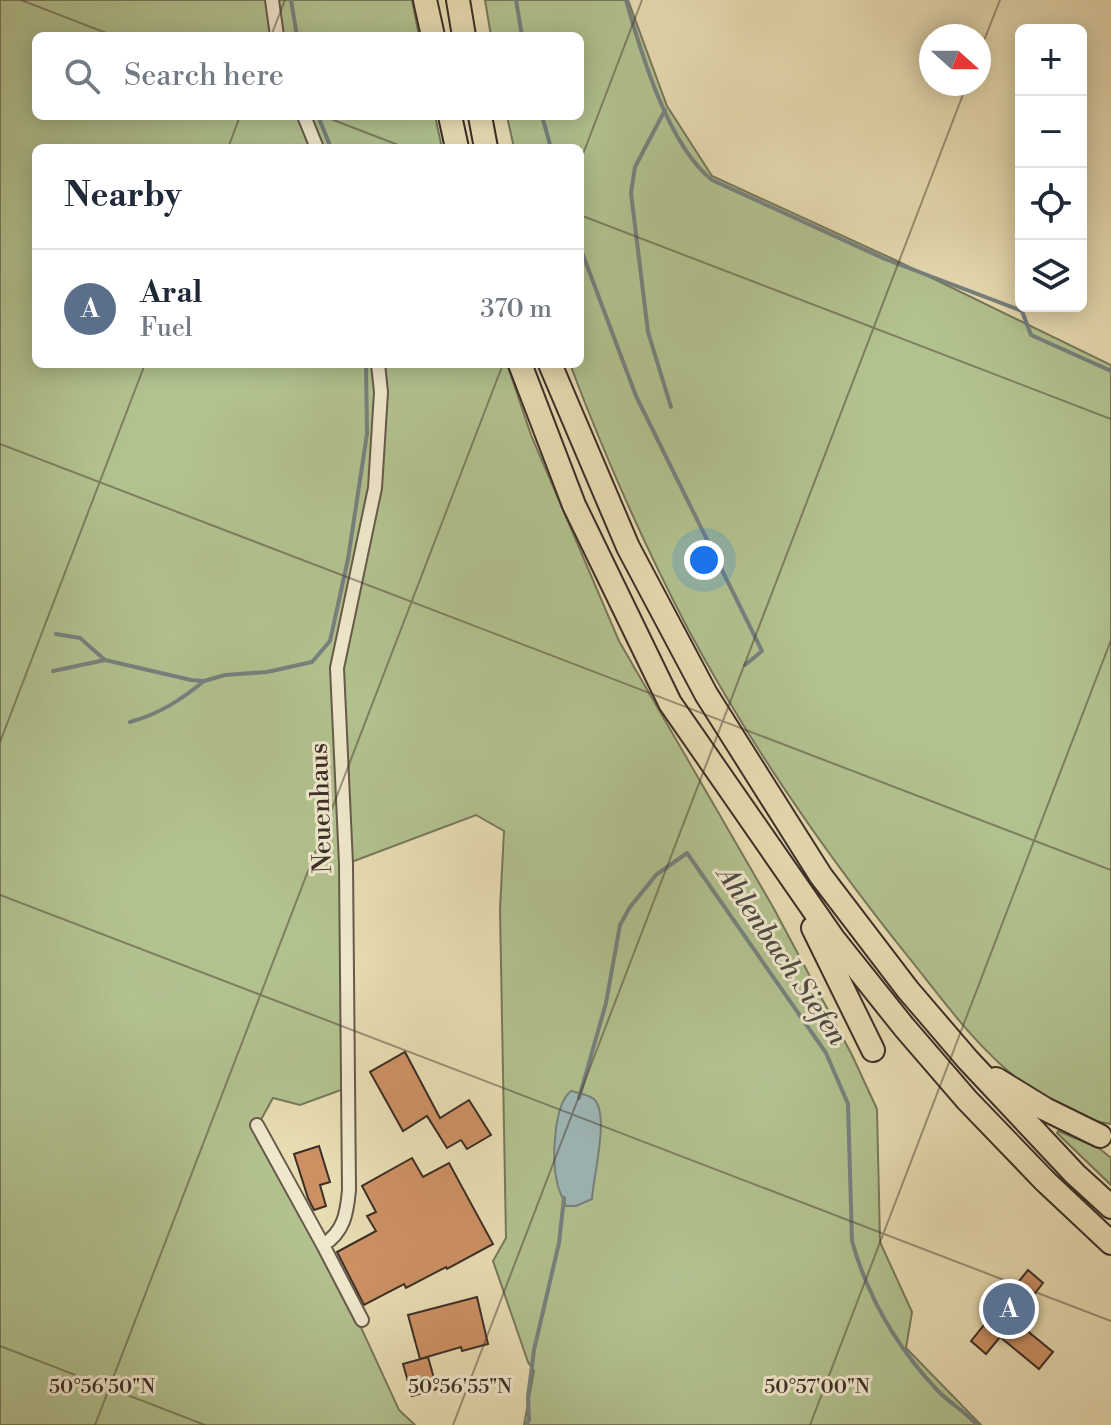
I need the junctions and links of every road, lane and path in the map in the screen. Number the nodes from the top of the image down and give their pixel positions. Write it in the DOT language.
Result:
graph roads {
  1 [pos="272,0"];
  2 [pos="425,0"];
  3 [pos="458,0"];
  4 [pos="276,32"];
  5 [pos="432,32"];
  6 [pos="463,32"];
  7 [pos="306,120"];
  8 [pos="451,120"];
  9 [pos="481,120"];
  10 [pos="315,144"];
  11 [pos="456,144"];
  12 [pos="485,144"];
  13 [pos="378,368"];
  14 [pos="522,368"];
  15 [pos="552,368"];
  16 [pos="789,876"];
  17 [pos="873,1050"];
  18 [pos="968,1060"];
  19 [pos="257,1125"];
  20 [pos="1100,1136"];
  21 [pos="1111,1207"];
  22 [pos="1111,1243"];
  23 [pos="323,1245"];
  24 [pos="362,1320"];
  1 -- 4 [label="street"];
  2 -- 5 [label="highway"];
  3 -- 6 [label="highway"];
  7 -- 10 [label="street"];
  8 -- 11 [label="highway"];
  9 -- 12 [label="highway"];
  13 -- 23 [label="street, Neuenhaus"];
  14 -- 16 [label="highway"];
  15 -- 18 [label="highway"];
  16 -- 17 [label="highway"];
  16 -- 22 [label="highway"];
  18 -- 20 [label="highway"];
  18 -- 21 [label="highway"];
  19 -- 23 [label="street"];
  23 -- 24 [label="street"];
}
